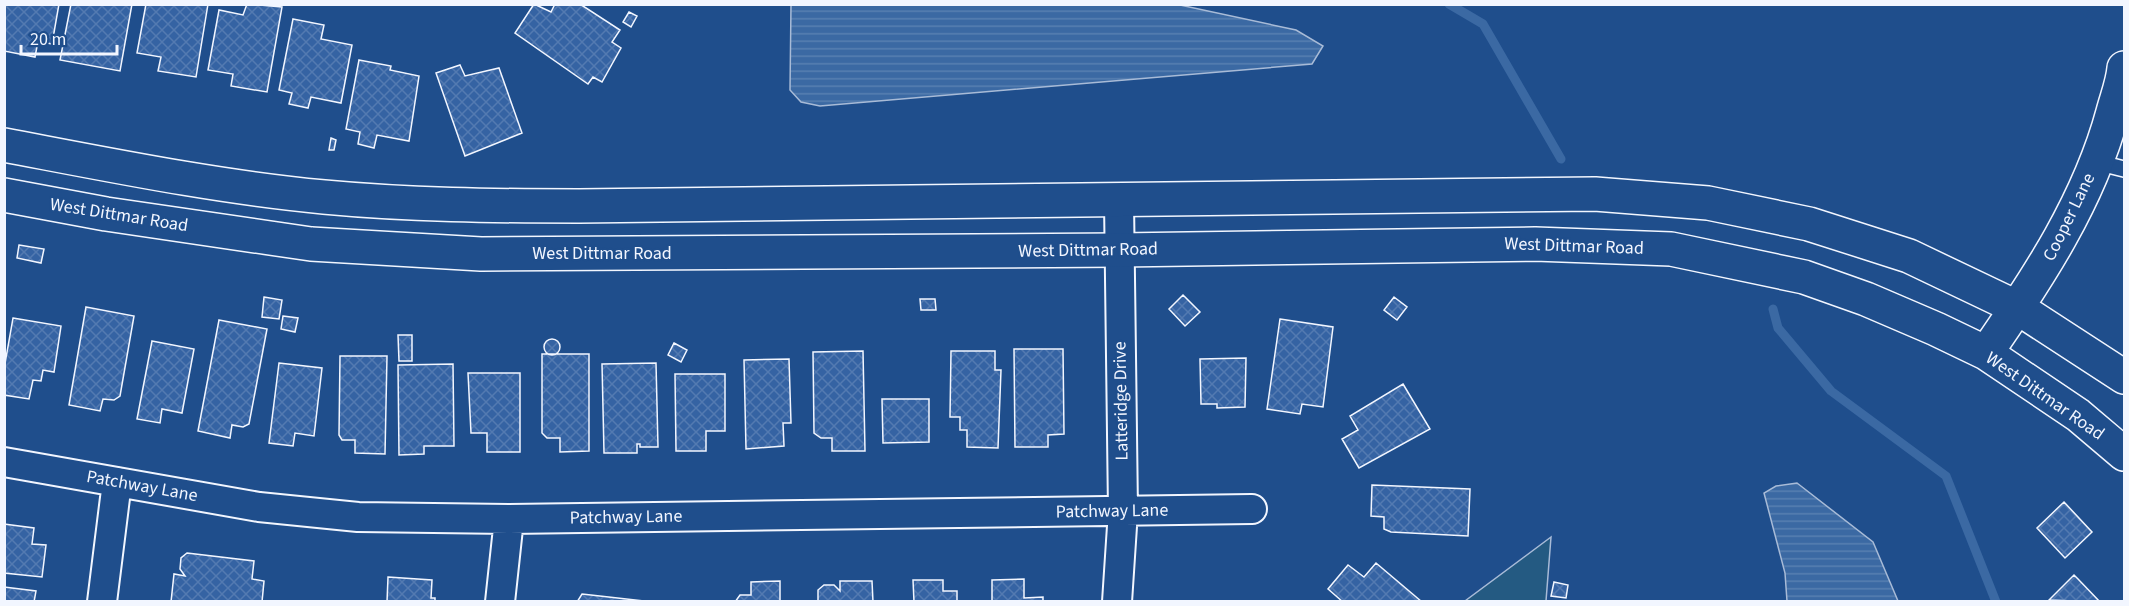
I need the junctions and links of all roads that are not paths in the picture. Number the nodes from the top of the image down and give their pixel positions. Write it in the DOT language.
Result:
graph roads {
  1 [pos="2124,68"];
  2 [pos="4,145"];
  3 [pos="2110,165"];
  4 [pos="4,195"];
  5 [pos="1119,201"];
  6 [pos="1120,250"];
  7 [pos="2018,308"];
  8 [pos="1986,353"];
  9 [pos="2124,377"];
  10 [pos="2124,454"];
  11 [pos="4,462"];
  12 [pos="117,482"];
  13 [pos="1252,509"];
  14 [pos="1123,511"];
  15 [pos="509,519"];
  16 [pos="102,602"];
  17 [pos="500,602"];
  18 [pos="1117,602"];
  1 -- 3 [label="street, Cooper Lane"];
  2 -- 5 [label="street"];
  3 -- 7 [label="street, Cooper Lane"];
  4 -- 6 [label="street, West Dittmar Road"];
  5 -- 6 [label="street, Latteridge Drive"];
  5 -- 7 [label="street"];
  6 -- 8 [label="street, West Dittmar Road"];
  6 -- 14 [label="street, Latteridge Drive"];
  7 -- 8 [label="street, Cooper Lane"];
  7 -- 9 [label="street"];
  8 -- 10 [label="street, West Dittmar Road"];
  11 -- 12 [label="street, Patchway Lane"];
  12 -- 15 [label="street, Patchway Lane"];
  12 -- 16 [label="street"];
  13 -- 14 [label="street, Patchway Lane"];
  14 -- 15 [label="street, Patchway Lane"];
  14 -- 18 [label="street, Latteridge Drive"];
  15 -- 17 [label="street"];
}
